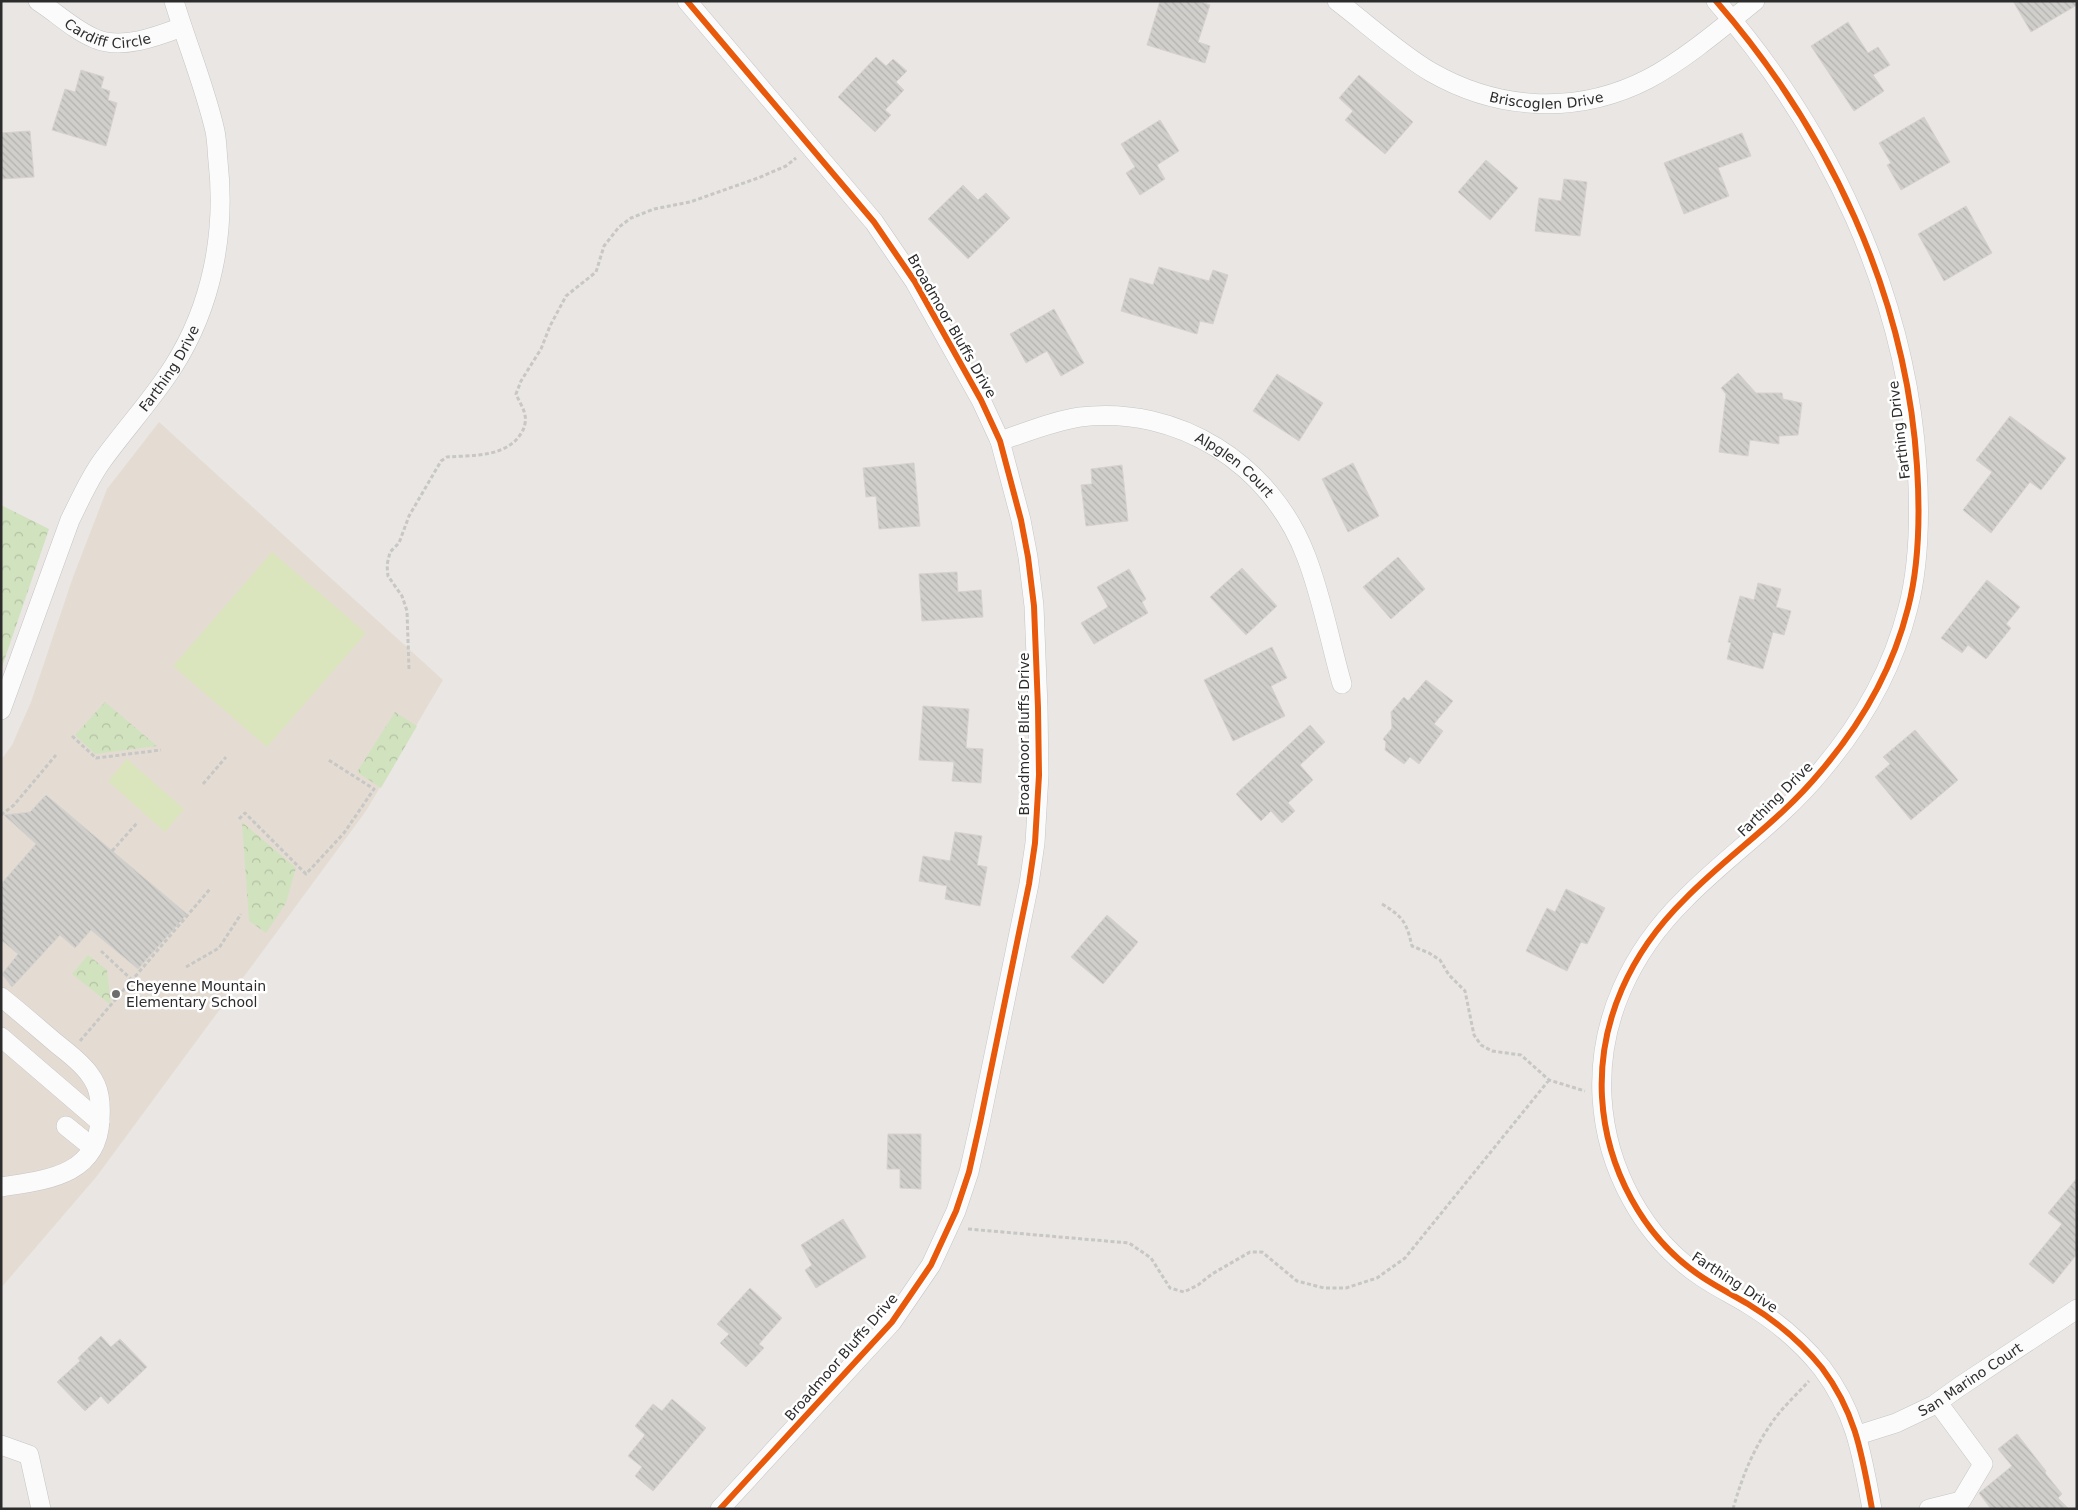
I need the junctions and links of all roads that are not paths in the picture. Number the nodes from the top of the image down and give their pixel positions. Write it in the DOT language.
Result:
graph roads {
  1 [pos="38,1"];
  2 [pos="174,1"];
  3 [pos="687,1"];
  4 [pos="1337,1"];
  5 [pos="1716,1"];
  6 [pos="1755,1"];
  7 [pos="1732,20"];
  8 [pos="182,27"];
  9 [pos="1000,441"];
  10 [pos="1342,684"];
  11 [pos="1,710"];
  12 [pos="1,997"];
  13 [pos="1,1037"];
  14 [pos="100,1122"];
  15 [pos="66,1126"];
  16 [pos="92,1147"];
  17 [pos="1,1187"];
  18 [pos="2077,1309"];
  19 [pos="1938,1402"];
  20 [pos="1858,1435"];
  21 [pos="1,1445"];
  22 [pos="41,1509"];
  23 [pos="720,1509"];
  24 [pos="1872,1509"];
  25 [pos="1930,1509"];
  1 -- 8 [label="street, Cardiff Circle"];
  2 -- 8 [label="street, Farthing Drive"];
  3 -- 9 [label="street, Broadmoor Bluffs Drive"];
  4 -- 7 [label="street, Briscoglen Drive"];
  5 -- 7 [label="street, Farthing Drive"];
  6 -- 7 [label="street, Briscoglen Drive"];
  7 -- 20 [label="street, Farthing Drive"];
  8 -- 11 [label="street, Farthing Drive"];
  9 -- 10 [label="street, Alpglen Court"];
  9 -- 23 [label="street, Broadmoor Bluffs Drive"];
  12 -- 14 [label="street"];
  13 -- 14 [label="street"];
  14 -- 16 [label="street"];
  15 -- 16 [label="street"];
  16 -- 17 [label="street"];
  18 -- 19 [label="street, San Marino Court"];
  19 -- 20 [label="street, San Marino Court"];
  19 -- 25 [label="street"];
  20 -- 24 [label="street, Farthing Drive"];
  21 -- 22 [label="street"];
}
